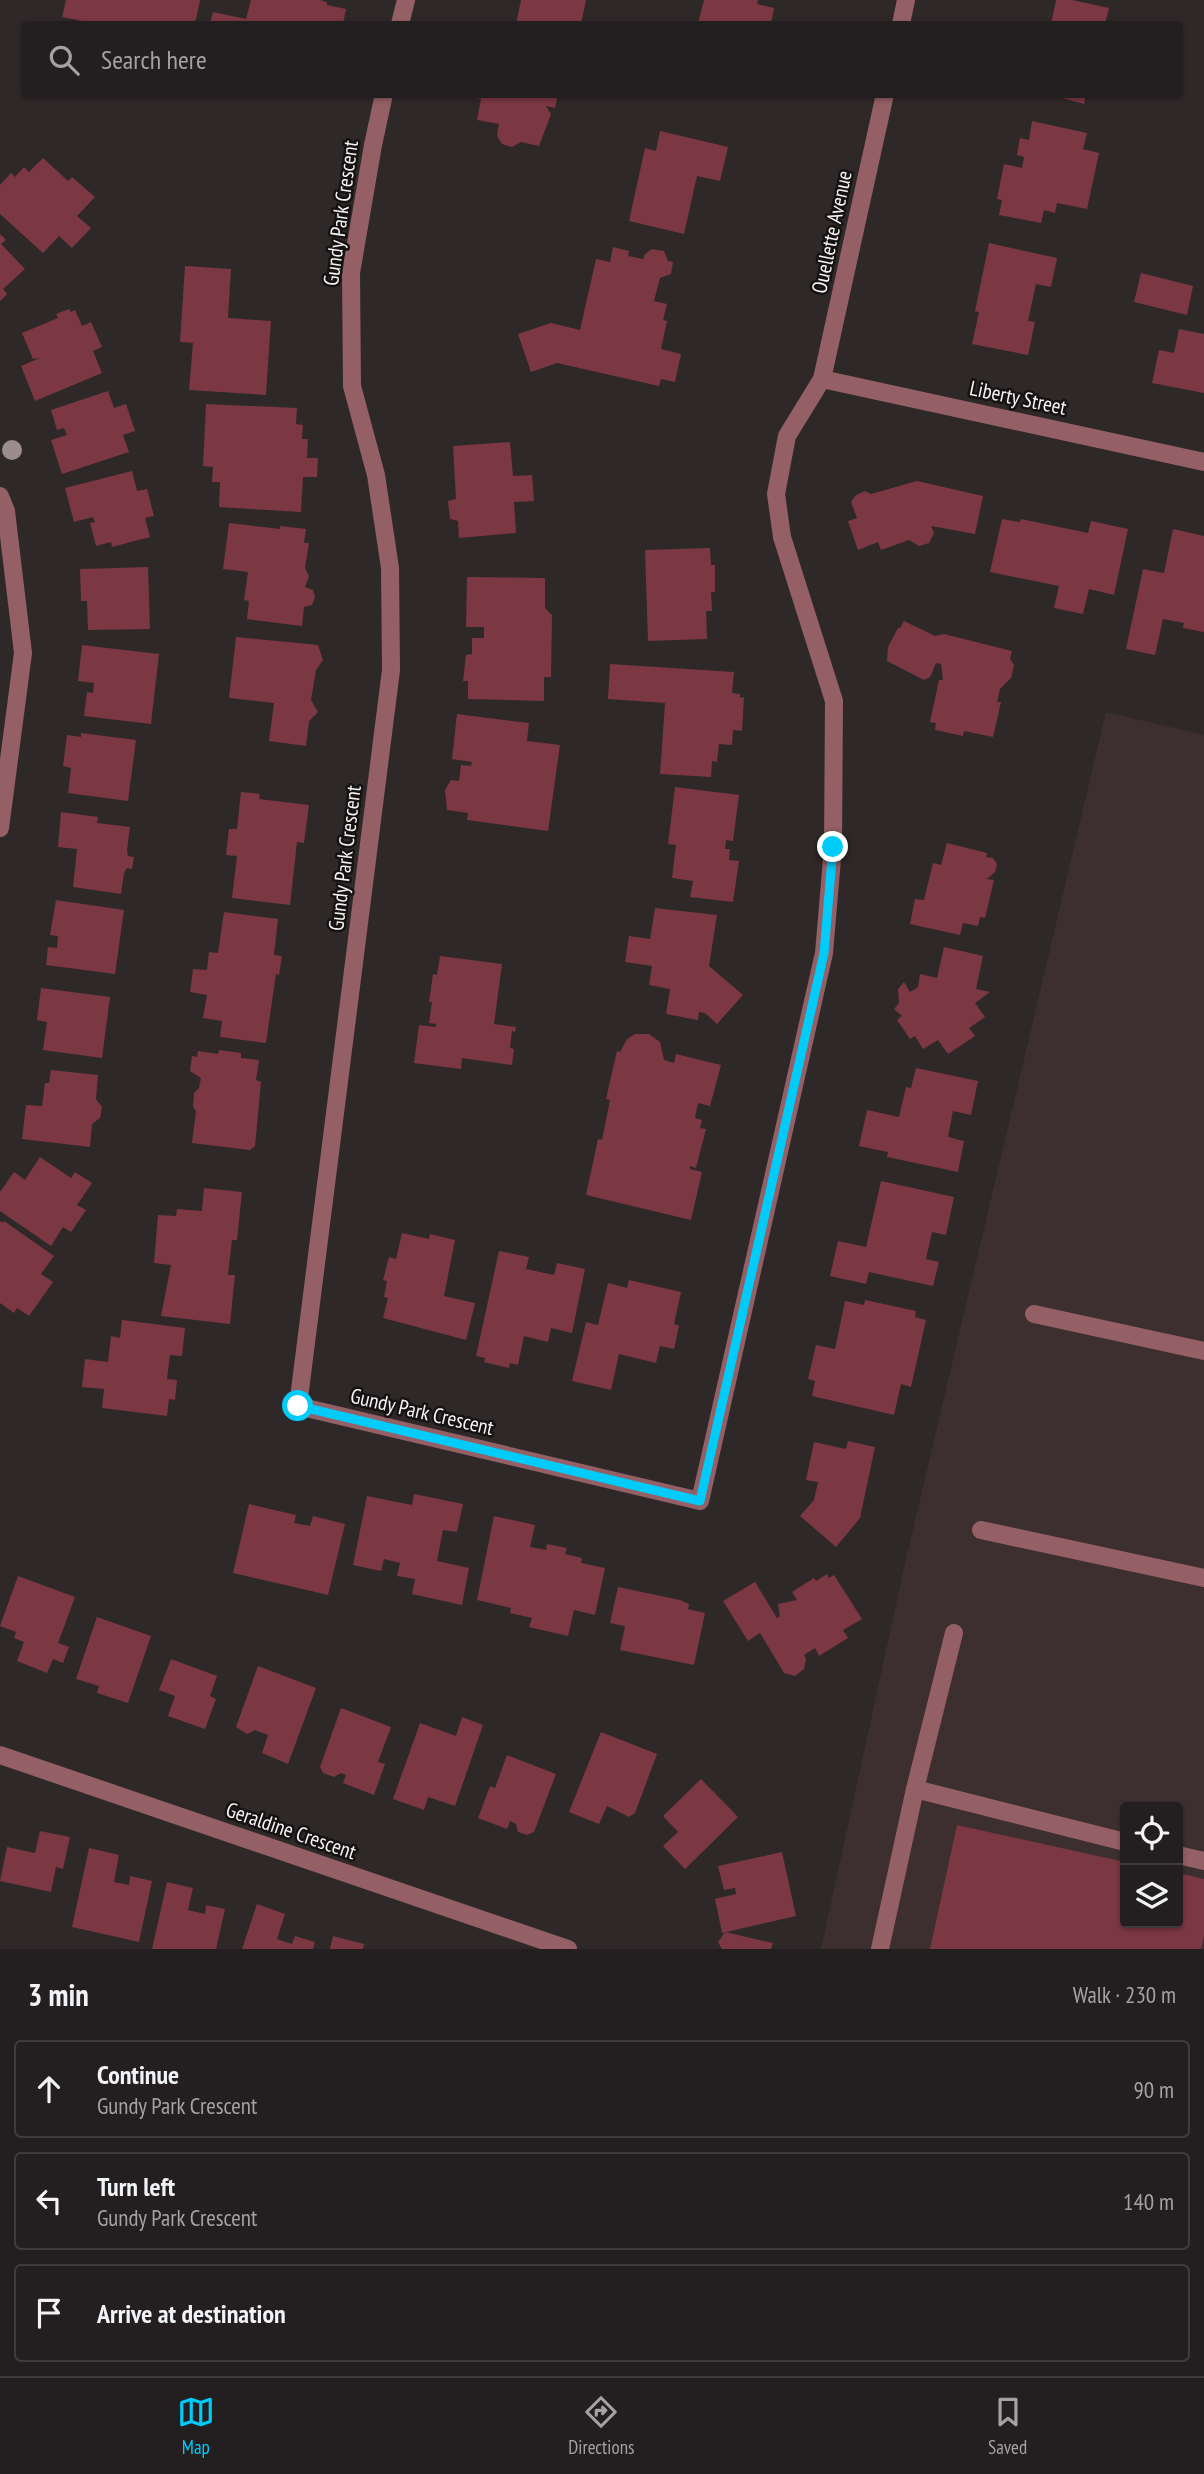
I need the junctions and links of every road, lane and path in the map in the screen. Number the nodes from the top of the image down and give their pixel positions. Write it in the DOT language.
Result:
graph roads {
  1 [pos="406,0"];
  2 [pos="906,0"];
  3 [pos="401,21"];
  4 [pos="902,21"];
  5 [pos="383,98"];
  6 [pos="884,98"];
  7 [pos="822,379"];
  8 [pos="1204,462"];
  9 [pos="0,496"];
  10 [pos="0,828"];
  11 [pos="1034,1314"];
  12 [pos="1204,1351"];
  13 [pos="981,1530"];
  14 [pos="1204,1578"];
  15 [pos="954,1633"];
  16 [pos="0,1755"];
  17 [pos="915,1789"];
  18 [pos="1120,1841"];
  19 [pos="1183,1856"];
  20 [pos="1204,1861"];
  21 [pos="568,1949"];
  22 [pos="880,1949"];
  1 -- 3 [label="street"];
  2 -- 4 [label="street"];
  5 -- 7 [label="street, Gundy Park Crescent"];
  6 -- 7 [label="street, Ouellette Avenue"];
  7 -- 8 [label="street, Liberty Street"];
  9 -- 10 [label="street"];
  11 -- 12 [label="street"];
  13 -- 14 [label="street"];
  15 -- 17 [label="street"];
  16 -- 21 [label="street, Geraldine Crescent"];
  17 -- 18 [label="street"];
  17 -- 22 [label="street"];
  19 -- 20 [label="street"];
}
